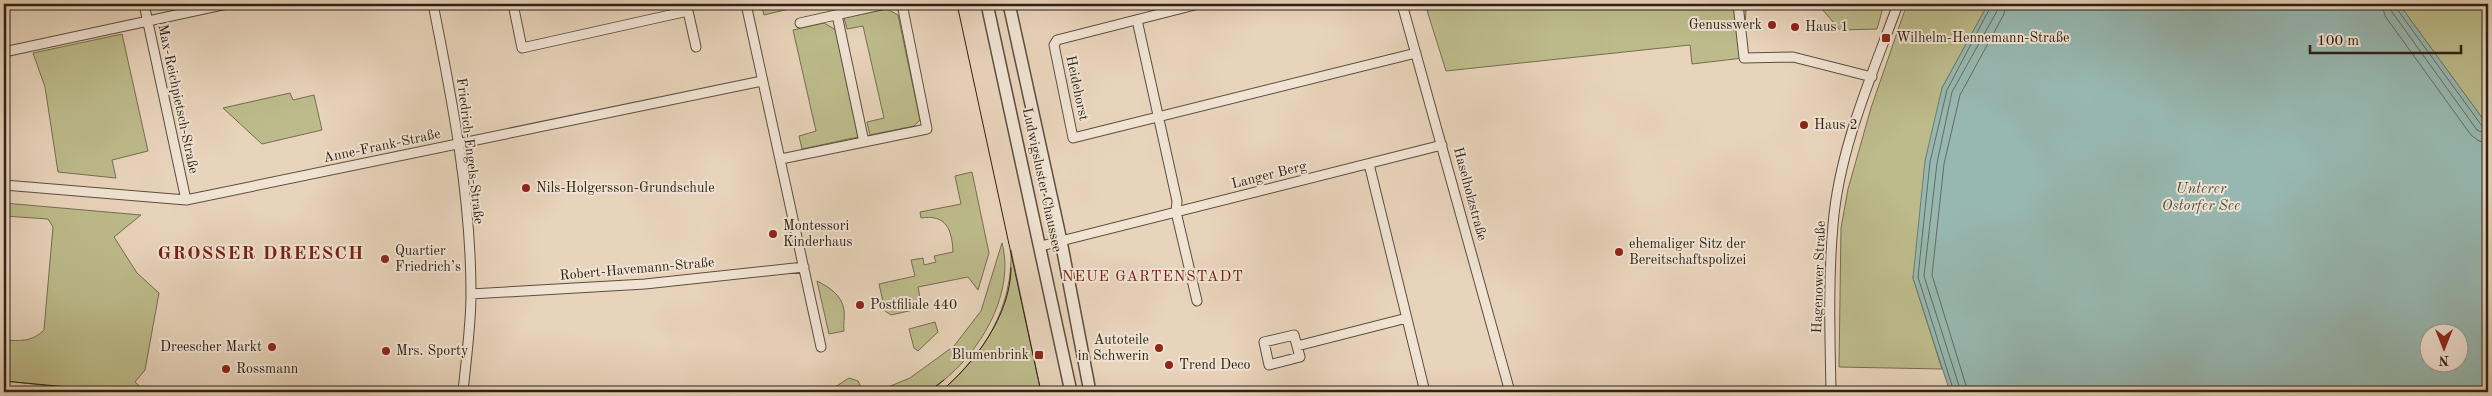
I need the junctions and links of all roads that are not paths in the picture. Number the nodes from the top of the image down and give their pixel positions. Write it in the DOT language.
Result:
graph roads {
  1 [pos="144,4"];
  2 [pos="227,4"];
  3 [pos="433,4"];
  4 [pos="513,4"];
  5 [pos="746,4"];
  6 [pos="885,4"];
  7 [pos="902,4"];
  8 [pos="987,4"];
  9 [pos="1009,4"];
  10 [pos="1199,4"];
  11 [pos="1402,4"];
  12 [pos="1738,4"];
  13 [pos="1898,4"];
  14 [pos="687,8"];
  15 [pos="837,15"];
  16 [pos="147,19"];
  17 [pos="1137,20"];
  18 [pos="800,23"];
  19 [pos="696,48"];
  20 [pos="4,52"];
  21 [pos="1416,53"];
  22 [pos="1872,77"];
  23 [pos="762,81"];
  24 [pos="1159,117"];
  25 [pos="864,142"];
  26 [pos="458,143"];
  27 [pos="1442,145"];
  28 [pos="781,159"];
  29 [pos="1368,164"];
  30 [pos="4,185"];
  31 [pos="186,200"];
  32 [pos="1176,212"];
  33 [pos="1061,241"];
  34 [pos="1041,246"];
  35 [pos="804,267"];
  36 [pos="471,294"];
  37 [pos="1198,301"];
  38 [pos="1407,318"];
  39 [pos="1297,346"];
  40 [pos="821,347"];
  41 [pos="463,392"];
  42 [pos="1071,392"];
  43 [pos="1090,392"];
  44 [pos="1425,392"];
  45 [pos="1510,392"];
  46 [pos="1831,392"];
  1 -- 16 [label="street, Max-Reichpietsch-Straße"];
  2 -- 16 [label="street"];
  3 -- 26 [label="street, Friedrich-Engels-Straße"];
  4 -- 14 [label="street"];
  5 -- 23 [label="street"];
  6 -- 15 [label="street"];
  7 -- 25 [label="street"];
  8 -- 34 [label="street, Ludwigsluster Chaussee"];
  9 -- 33 [label="street, Ludwigsluster Chaussee"];
  10 -- 17 [label="street, Heidehorst"];
  11 -- 21 [label="street, Haselholzstraße"];
  12 -- 22 [label="street"];
  13 -- 22 [label="street, Hagenower Straße"];
  14 -- 19 [label="street"];
  15 -- 18 [label="street"];
  15 -- 25 [label="street"];
  16 -- 20 [label="street"];
  16 -- 31 [label="street, Max-Reichpietsch-Straße"];
  17 -- 24 [label="street"];
  17 -- 24 [label="street, Heidehorst"];
  21 -- 24 [label="street, Heidehorst"];
  21 -- 27 [label="street, Haselholzstraße"];
  22 -- 46 [label="street, Hagenower Straße"];
  23 -- 26 [label="street, Anne-Frank-Straße"];
  23 -- 28 [label="street"];
  24 -- 32 [label="street"];
  25 -- 28 [label="street"];
  26 -- 31 [label="street, Anne-Frank-Straße"];
  26 -- 36 [label="street, Friedrich-Engels-Straße"];
  27 -- 29 [label="street, Langer Berg"];
  27 -- 45 [label="street, Haselholzstraße"];
  28 -- 35 [label="street"];
  29 -- 32 [label="street, Langer Berg"];
  29 -- 38 [label="street"];
  30 -- 31 [label="street, Anne-Frank-Straße"];
  32 -- 33 [label="street, Langer Berg"];
  32 -- 37 [label="street"];
  33 -- 34 [label="street, Langer Berg"];
  33 -- 43 [label="street, Ludwigsluster Chaussee"];
  34 -- 42 [label="street, Ludwigsluster Chaussee"];
  35 -- 36 [label="street, Robert-Havemann-Straße"];
  35 -- 40 [label="street"];
  36 -- 41 [label="street, Friedrich-Engels-Straße"];
  38 -- 39 [label="street"];
  38 -- 44 [label="street"];
}
